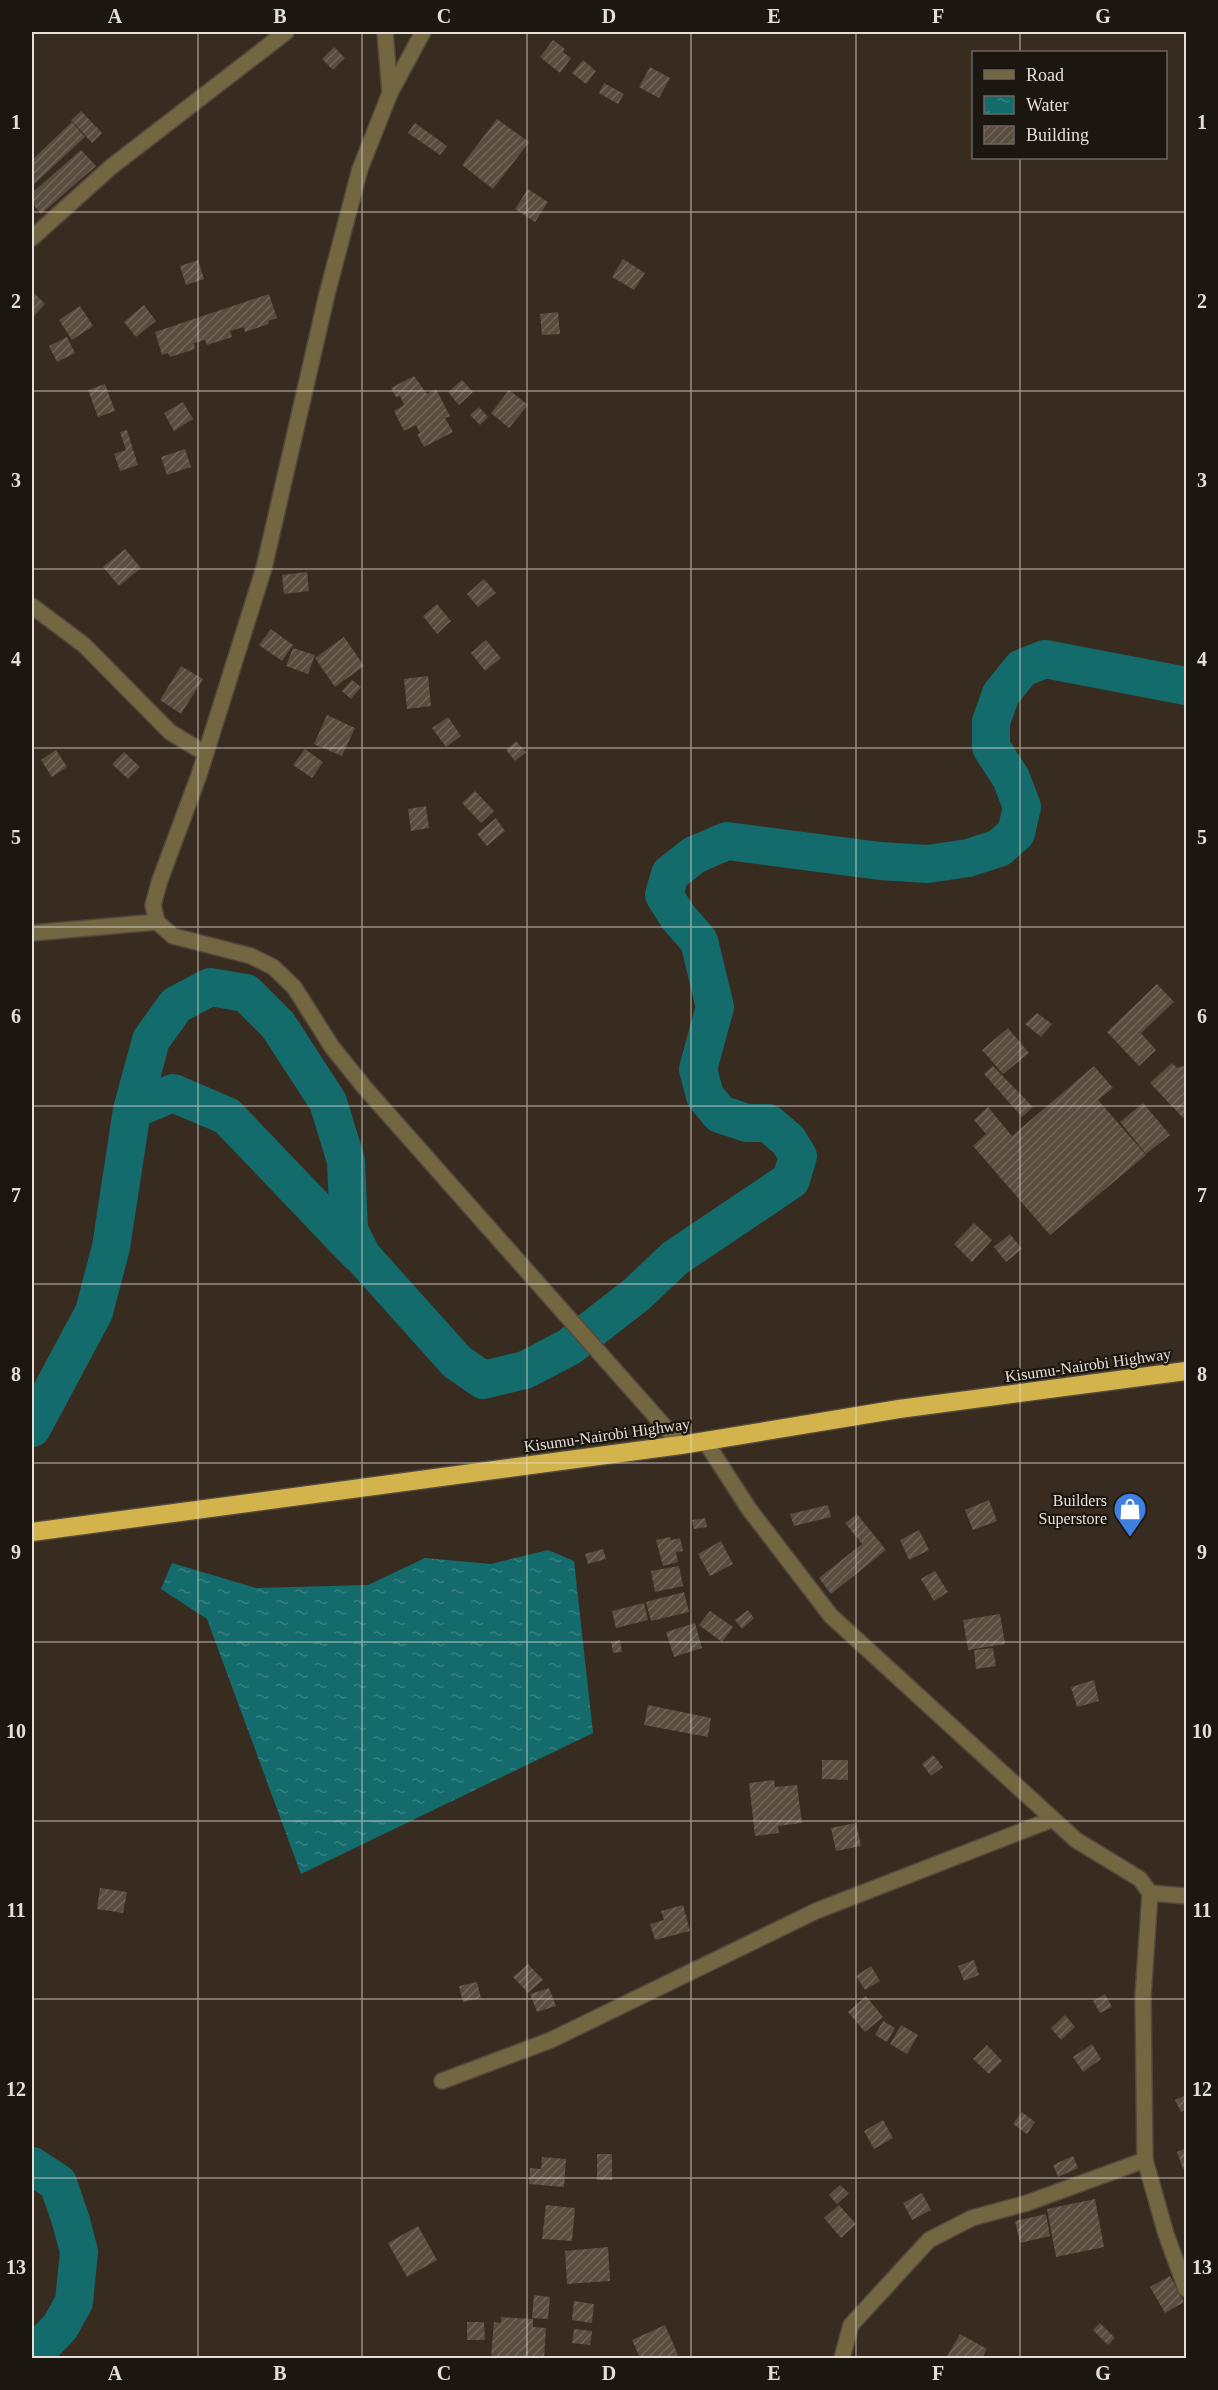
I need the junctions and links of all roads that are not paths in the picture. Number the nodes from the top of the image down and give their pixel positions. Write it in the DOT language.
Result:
graph roads {
  1 [pos="286,32"];
  2 [pos="385,32"];
  3 [pos="423,32"];
  4 [pos="390,93"];
  5 [pos="32,237"];
  6 [pos="32,606"];
  7 [pos="198,749"];
  8 [pos="157,922"];
  9 [pos="32,933"];
  10 [pos="1186,1371"];
  11 [pos="705,1441"];
  12 [pos="681,1445"];
  13 [pos="32,1532"];
  14 [pos="1053,1819"];
  15 [pos="1150,1893"];
  16 [pos="1186,1896"];
  17 [pos="442,2081"];
  18 [pos="1145,2160"];
  19 [pos="1186,2289"];
  20 [pos="842,2358"];
  1 -- 5 [label="street"];
  2 -- 4 [label="street"];
  3 -- 4 [label="street"];
  4 -- 8 [label="street"];
  6 -- 7 [label="street"];
  8 -- 9 [label="street"];
  8 -- 12 [label="street"];
  10 -- 11 [label="highway, Kisumu-Nairobi Highway"];
  11 -- 12 [label="highway, Kisumu-Nairobi Highway"];
  11 -- 14 [label="street"];
  12 -- 13 [label="highway, Kisumu-Nairobi Highway"];
  14 -- 15 [label="street"];
  14 -- 17 [label="street"];
  15 -- 16 [label="street"];
  15 -- 18 [label="street"];
  18 -- 19 [label="street"];
  18 -- 20 [label="street"];
}
